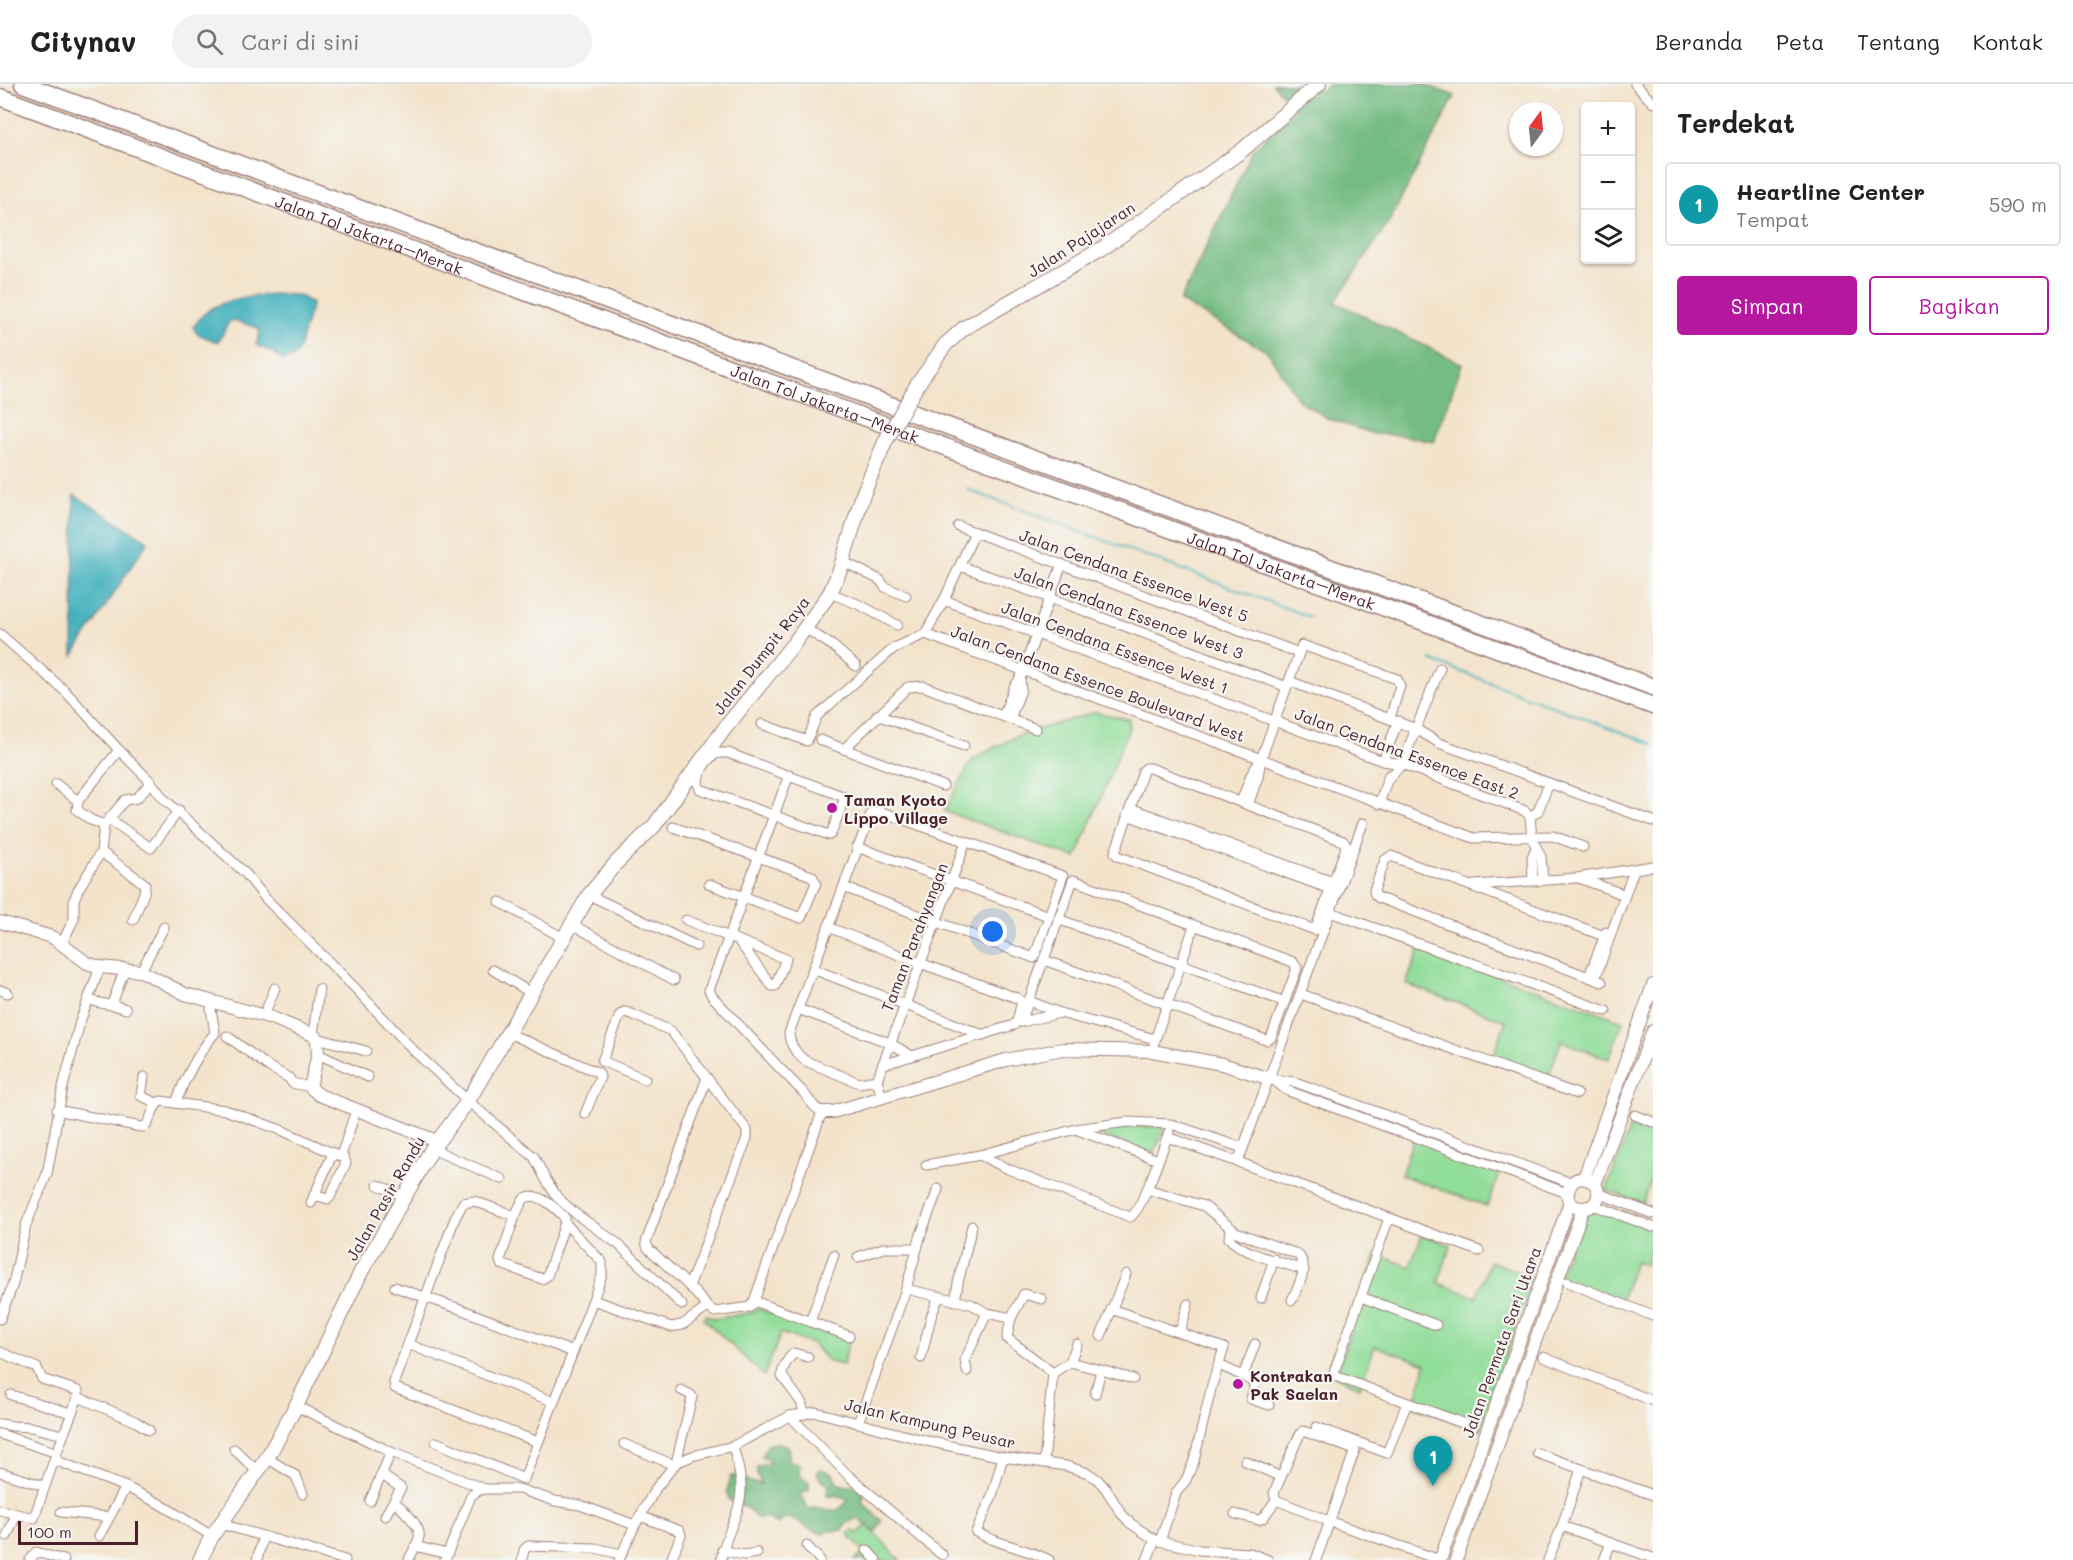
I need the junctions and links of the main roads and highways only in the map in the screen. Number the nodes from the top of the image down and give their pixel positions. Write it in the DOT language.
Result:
graph roads {
  1 [pos="23,84"];
  2 [pos="1319,84"];
  3 [pos="0,97"];
  4 [pos="886,440"];
  5 [pos="1653,687"];
  6 [pos="1653,706"];
  7 [pos="616,863"];
  8 [pos="200,1560"];
  1 -- 5 [label="highway, Jalan Tol Jakarta–Merak"];
  2 -- 4 [label="main road, Jalan Pajajaran, bridge"];
  3 -- 6 [label="highway, Jalan Tol Jakarta–Merak"];
  4 -- 7 [label="main road, Jalan Dumpit Raya"];
  7 -- 8 [label="main road, Jalan Pasir Randu"];
}
